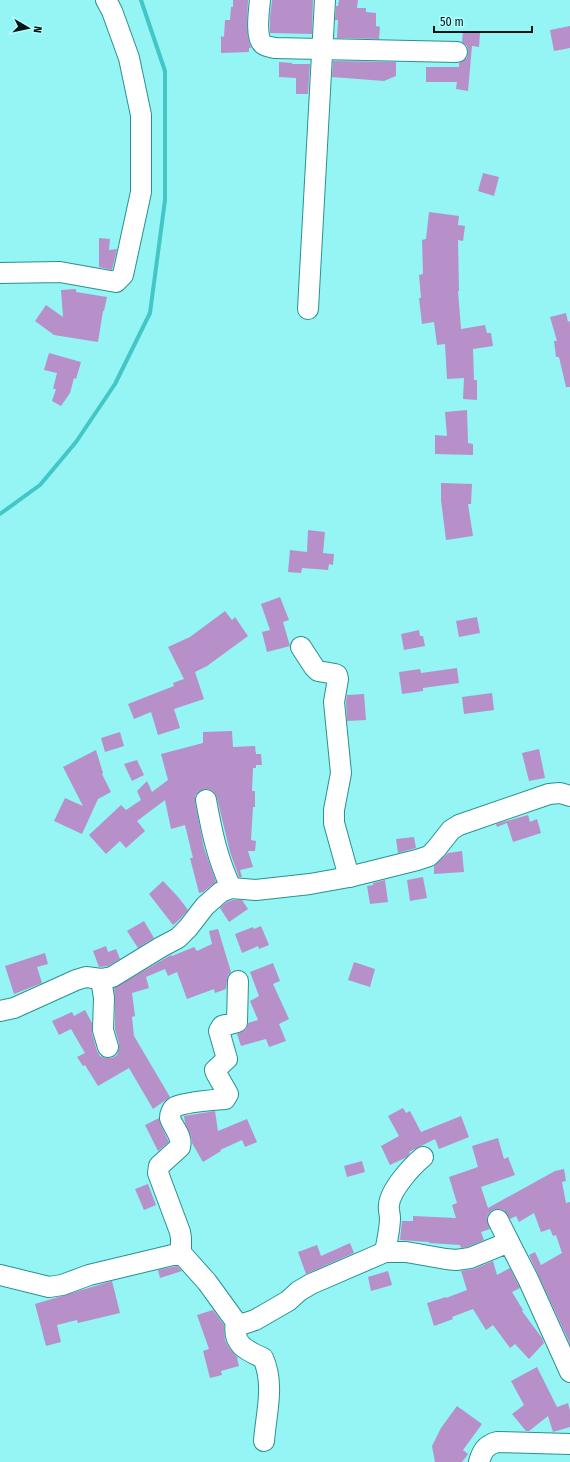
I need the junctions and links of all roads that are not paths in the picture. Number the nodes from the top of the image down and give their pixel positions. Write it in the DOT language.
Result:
graph roads {
  1 [pos="106,0"];
  2 [pos="260,0"];
  3 [pos="325,0"];
  4 [pos="323,49"];
  5 [pos="457,52"];
  6 [pos="0,273"];
  7 [pos="308,309"];
  8 [pos="301,647"];
  9 [pos="570,796"];
  10 [pos="206,800"];
  11 [pos="349,877"];
  12 [pos="231,888"];
  13 [pos="101,978"];
  14 [pos="238,981"];
  15 [pos="0,1011"];
  16 [pos="108,1047"];
  17 [pos="423,1157"];
  18 [pos="498,1220"];
  19 [pos="509,1242"];
  20 [pos="385,1252"];
  21 [pos="181,1253"];
  22 [pos="0,1275"];
  23 [pos="236,1322"];
  24 [pos="570,1372"];
  25 [pos="264,1441"];
  26 [pos="570,1444"];
  27 [pos="480,1462"];
  1 -- 6 [label="street"];
  2 -- 4 [label="street"];
  3 -- 4 [label="street"];
  4 -- 5 [label="street"];
  4 -- 7 [label="street"];
  8 -- 11 [label="street"];
  9 -- 11 [label="street"];
  10 -- 12 [label="street"];
  11 -- 12 [label="street"];
  12 -- 13 [label="street"];
  13 -- 15 [label="street"];
  13 -- 16 [label="street"];
  14 -- 21 [label="street"];
  17 -- 20 [label="street"];
  18 -- 19 [label="street"];
  19 -- 20 [label="street"];
  19 -- 24 [label="street"];
  20 -- 23 [label="street"];
  21 -- 22 [label="street"];
  21 -- 23 [label="street"];
  23 -- 25 [label="street"];
  26 -- 27 [label="street"];
}
